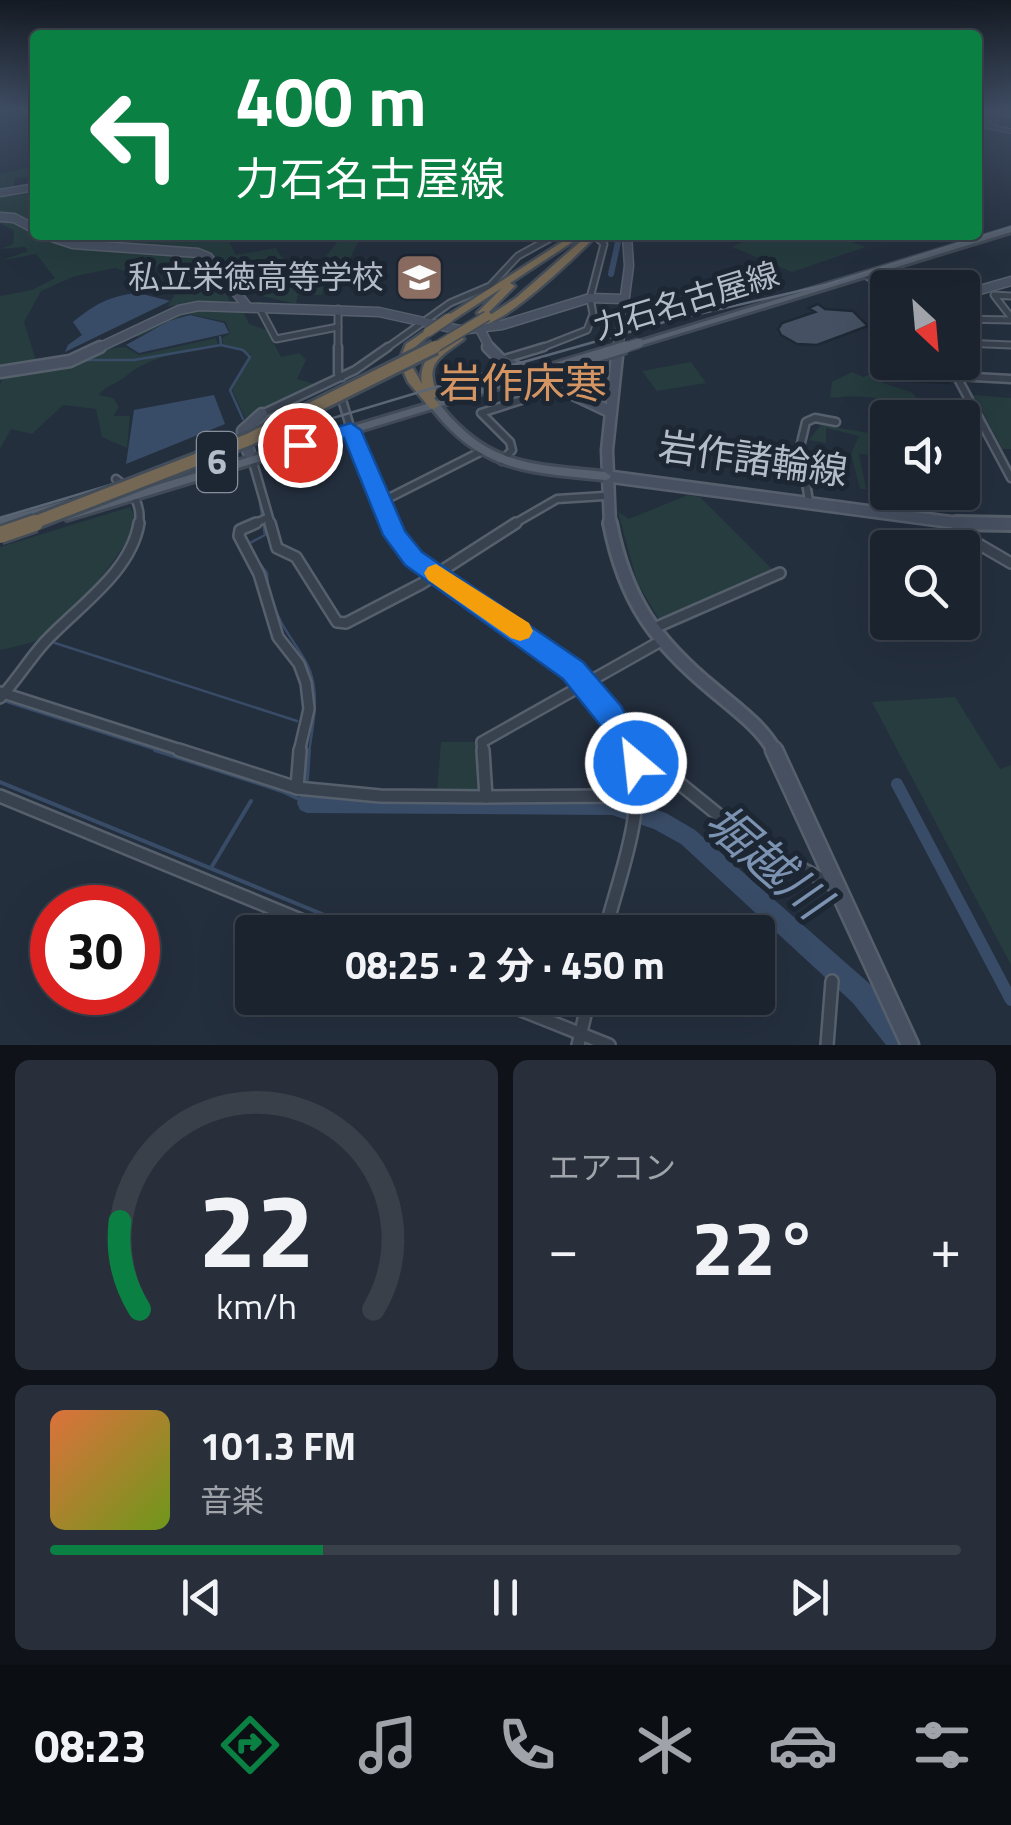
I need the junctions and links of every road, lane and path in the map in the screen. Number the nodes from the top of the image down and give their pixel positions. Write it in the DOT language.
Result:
graph roads {
  1 [pos="30,189"];
  2 [pos="0,193"];
  3 [pos="0,217"];
  4 [pos="1011,222"];
  5 [pos="30,226"];
  6 [pos="1011,230"];
  7 [pos="982,233"];
  8 [pos="982,239"];
  9 [pos="61,240"];
  10 [pos="547,240"];
  11 [pos="581,240"];
  12 [pos="584,240"];
  13 [pos="594,240"];
  14 [pos="627,240"];
  15 [pos="961,240"];
  16 [pos="980,240"];
  17 [pos="532,266"];
  18 [pos="867,276"];
  19 [pos="870,278"];
  20 [pos="1011,281"];
  21 [pos="980,290"];
  22 [pos="1011,296"];
  23 [pos="590,298"];
  24 [pos="623,299"];
  25 [pos="247,305"];
  26 [pos="259,307"];
  27 [pos="338,309"];
  28 [pos="450,318"];
  29 [pos="1011,318"];
  30 [pos="980,319"];
  31 [pos="483,320"];
  32 [pos="338,327"];
  33 [pos="426,327"];
  34 [pos="669,331"];
  35 [pos="980,344"];
  36 [pos="1011,345"];
  37 [pos="501,360"];
  38 [pos="0,372"];
  39 [pos="342,377"];
  40 [pos="980,377"];
  41 [pos="1011,379"];
  42 [pos="958,380"];
  43 [pos="330,383"];
  44 [pos="559,388"];
  45 [pos="431,401"];
  46 [pos="608,411"];
  47 [pos="262,414"];
  48 [pos="836,422"];
  49 [pos="350,426"];
  50 [pos="480,452"];
  51 [pos="250,456"];
  52 [pos="502,462"];
  53 [pos="604,476"];
  54 [pos="1011,478"];
  55 [pos="126,487"];
  56 [pos="604,496"];
  57 [pos="383,501"];
  58 [pos="810,502"];
  59 [pos="267,518"];
  60 [pos="958,523"];
  61 [pos="1011,524"];
  62 [pos="0,532"];
  63 [pos="1011,563"];
  64 [pos="434,572"];
  65 [pos="780,574"];
  66 [pos="656,635"];
  67 [pos="586,683"];
  68 [pos="2,694"];
  69 [pos="634,754"];
  70 [pos="297,788"];
  71 [pos="0,796"];
  72 [pos="486,797"];
  73 [pos="634,801"];
  74 [pos="840,888"];
  75 [pos="289,915"];
  76 [pos="608,915"];
  77 [pos="832,981"];
  78 [pos="527,1015"];
  79 [pos="579,1039"];
  80 [pos="909,1042"];
  81 [pos="608,1045"];
  82 [pos="826,1045"];
  1 -- 2 [label="street"];
  3 -- 5 [label="street"];
  4 -- 7 [label="main road, 力石名古屋線 / 6"];
  6 -- 8 [label="main road, 力石名古屋線 / 6"];
  9 -- 25 [label="street"];
  10 -- 33 [label="street"];
  11 -- 17 [label="highway"];
  12 -- 31 [label="highway"];
  13 -- 23 [label="street"];
  14 -- 24 [label="street, 岩作諸輪線"];
  15 -- 34 [label="main road, 力石名古屋線 / 6"];
  16 -- 18 [label="main road, 力石名古屋線 / 6"];
  17 -- 28 [label="highway"];
  17 -- 31 [label="highway"];
  18 -- 19 [label="street"];
  18 -- 34 [label="main road, 力石名古屋線 / 6"];
  20 -- 21 [label="street"];
  22 -- 29 [label="street"];
  23 -- 24 [label="street"];
  23 -- 31 [label="street"];
  23 -- 37 [label="street"];
  24 -- 46 [label="street, 岩作諸輪線"];
  25 -- 26 [label="street"];
  25 -- 38 [label="street"];
  26 -- 27 [label="street"];
  26 -- 32 [label="street"];
  27 -- 32 [label="street"];
  27 -- 33 [label="street"];
  28 -- 33 [label="highway, bridge"];
  29 -- 30 [label="street"];
  31 -- 33 [label="street"];
  31 -- 37 [label="street"];
  31 -- 45 [label="highway, bridge"];
  31 -- 62 [label="highway, bridge"];
  32 -- 39 [label="street"];
  33 -- 39 [label="street"];
  33 -- 45 [label="highway"];
  34 -- 45 [label="main road, 力石名古屋線 / 6, bridge"];
  35 -- 36 [label="street"];
  37 -- 44 [label="street"];
  39 -- 43 [label="street"];
  40 -- 41 [label="street"];
  42 -- 54 [label="street"];
  43 -- 47 [label="street"];
  43 -- 49 [label="street"];
  44 -- 46 [label="street"];
  44 -- 52 [label="street"];
  45 -- 49 [label="main road, 力石名古屋線 / 6"];
  45 -- 50 [label="main road"];
  46 -- 53 [label="street, 岩作諸輪線"];
  47 -- 51 [label="street"];
  48 -- 58 [label="street"];
  49 -- 51 [label="main road, 力石名古屋線 / 6"];
  49 -- 57 [label="street"];
  50 -- 52 [label="main road"];
  50 -- 57 [label="street"];
  51 -- 55 [label="main road, 力石名古屋線 / 6"];
  51 -- 59 [label="street"];
  52 -- 53 [label="main road"];
  53 -- 56 [label="street, 岩作諸輪線"];
  53 -- 58 [label="street, 岩作諸輪線"];
  55 -- 62 [label="main road, 力石名古屋線 / 6"];
  55 -- 68 [label="street"];
  56 -- 64 [label="street"];
  56 -- 66 [label="street, 岩作諸輪線"];
  57 -- 64 [label="street"];
  58 -- 60 [label="street, 岩作諸輪線"];
  59 -- 64 [label="street"];
  59 -- 70 [label="street"];
  60 -- 61 [label="street, 岩作諸輪線"];
  60 -- 63 [label="street"];
  64 -- 67 [label="street"];
  65 -- 66 [label="street"];
  66 -- 67 [label="street"];
  66 -- 74 [label="street, 岩作諸輪線"];
  67 -- 69 [label="street"];
  67 -- 72 [label="street"];
  68 -- 70 [label="street"];
  69 -- 73 [label="street"];
  69 -- 74 [label="street"];
  70 -- 72 [label="street"];
  71 -- 75 [label="street"];
  72 -- 73 [label="street"];
  73 -- 76 [label="street"];
  74 -- 80 [label="street, 岩作諸輪線"];
  77 -- 82 [label="street"];
  78 -- 79 [label="street"];
  79 -- 81 [label="street"];
}
